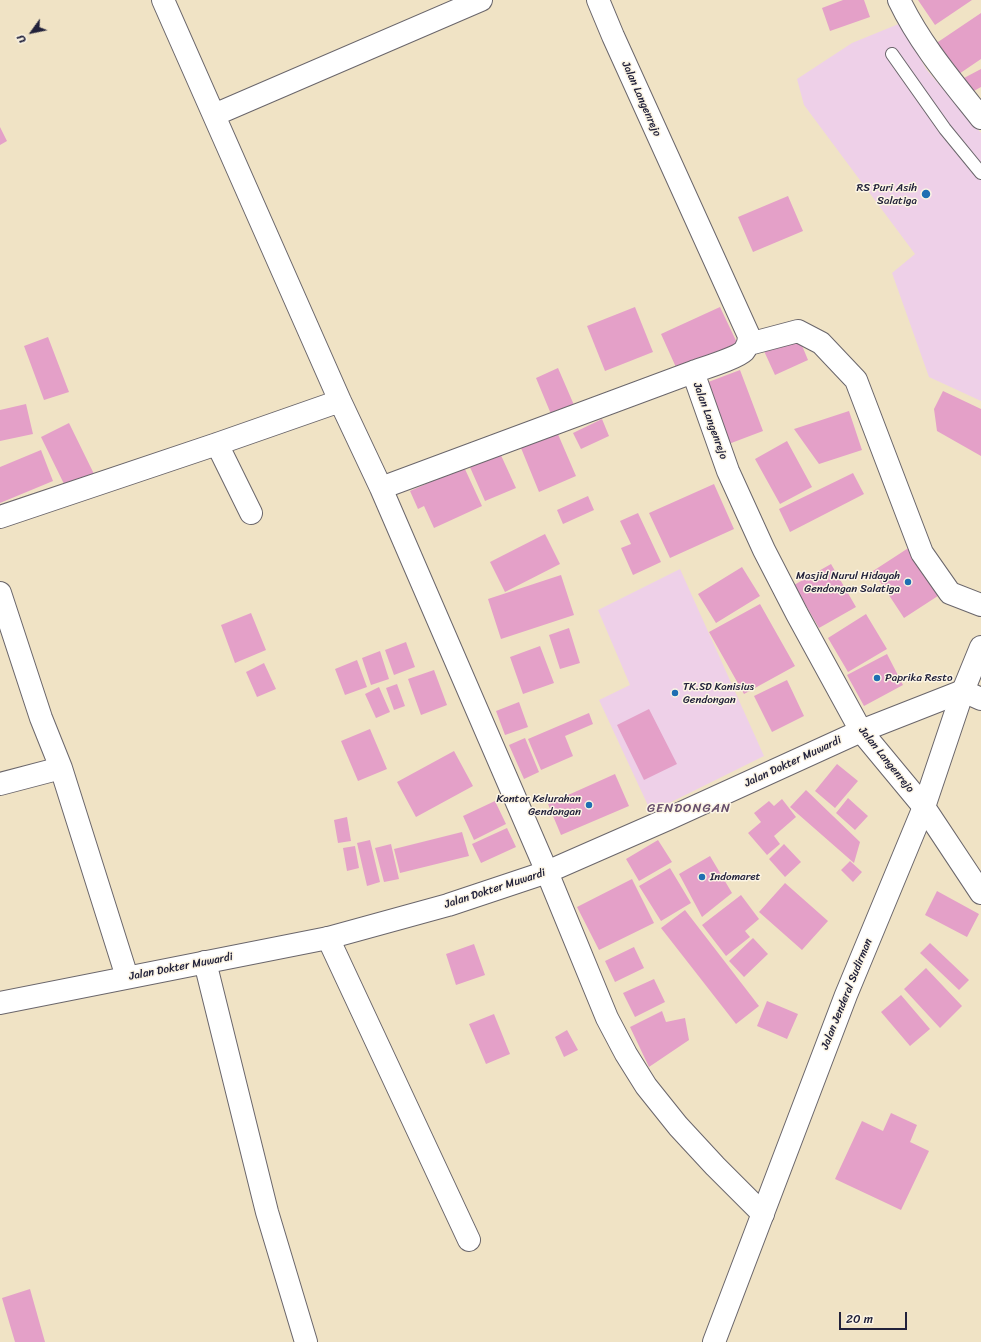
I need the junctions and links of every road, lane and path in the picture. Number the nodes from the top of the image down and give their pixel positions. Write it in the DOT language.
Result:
graph roads {
  1 [pos="163,0"];
  2 [pos="481,0"];
  3 [pos="598,0"];
  4 [pos="899,0"];
  5 [pos="892,54"];
  6 [pos="214,115"];
  7 [pos="981,118"];
  8 [pos="981,173"];
  9 [pos="748,344"];
  10 [pos="693,372"];
  11 [pos="340,401"];
  12 [pos="217,444"];
  13 [pos="381,488"];
  14 [pos="251,513"];
  15 [pos="0,517"];
  16 [pos="0,594"];
  17 [pos="981,605"];
  18 [pos="981,647"];
  19 [pos="972,695"];
  20 [pos="861,731"];
  21 [pos="61,768"];
  22 [pos="0,784"];
  23 [pos="924,807"];
  24 [pos="547,872"];
  25 [pos="981,893"];
  26 [pos="328,938"];
  27 [pos="205,962"];
  28 [pos="127,977"];
  29 [pos="0,1003"];
  30 [pos="763,1214"];
  31 [pos="469,1240"];
  32 [pos="716,1341"];
  33 [pos="306,1342"];
  1 -- 6 [label="street"];
  2 -- 6 [label="street"];
  3 -- 9 [label="street, Jalan Langenrejo"];
  4 -- 7 [label="street"];
  5 -- 8 [label="lane"];
  6 -- 11 [label="street"];
  9 -- 10 [label="street, Jalan Langenrejo"];
  9 -- 17 [label="street"];
  10 -- 13 [label="street"];
  10 -- 20 [label="street, Jalan Langenrejo"];
  11 -- 12 [label="street"];
  11 -- 13 [label="street"];
  12 -- 14 [label="street"];
  12 -- 15 [label="street"];
  13 -- 24 [label="street"];
  16 -- 21 [label="street"];
  18 -- 19 [label="street, Jalan Jenderal Sudirman"];
  19 -- 20 [label="street, Jalan Dokter Muwardi"];
  19 -- 23 [label="street, Jalan Jenderal Sudirman"];
  20 -- 23 [label="street, Jalan Langenrejo"];
  20 -- 24 [label="street, Jalan Dokter Muwardi"];
  21 -- 22 [label="street"];
  21 -- 28 [label="street"];
  23 -- 25 [label="street, Jalan Langenrejo"];
  23 -- 30 [label="street, Jalan Jenderal Sudirman"];
  24 -- 26 [label="street, Jalan Dokter Muwardi"];
  24 -- 30 [label="street"];
  26 -- 27 [label="street, Jalan Dokter Muwardi"];
  26 -- 31 [label="street"];
  27 -- 28 [label="street, Jalan Dokter Muwardi"];
  27 -- 33 [label="street"];
  28 -- 29 [label="street, Jalan Dokter Muwardi"];
  30 -- 32 [label="street, Jalan Jenderal Sudirman"];
}
